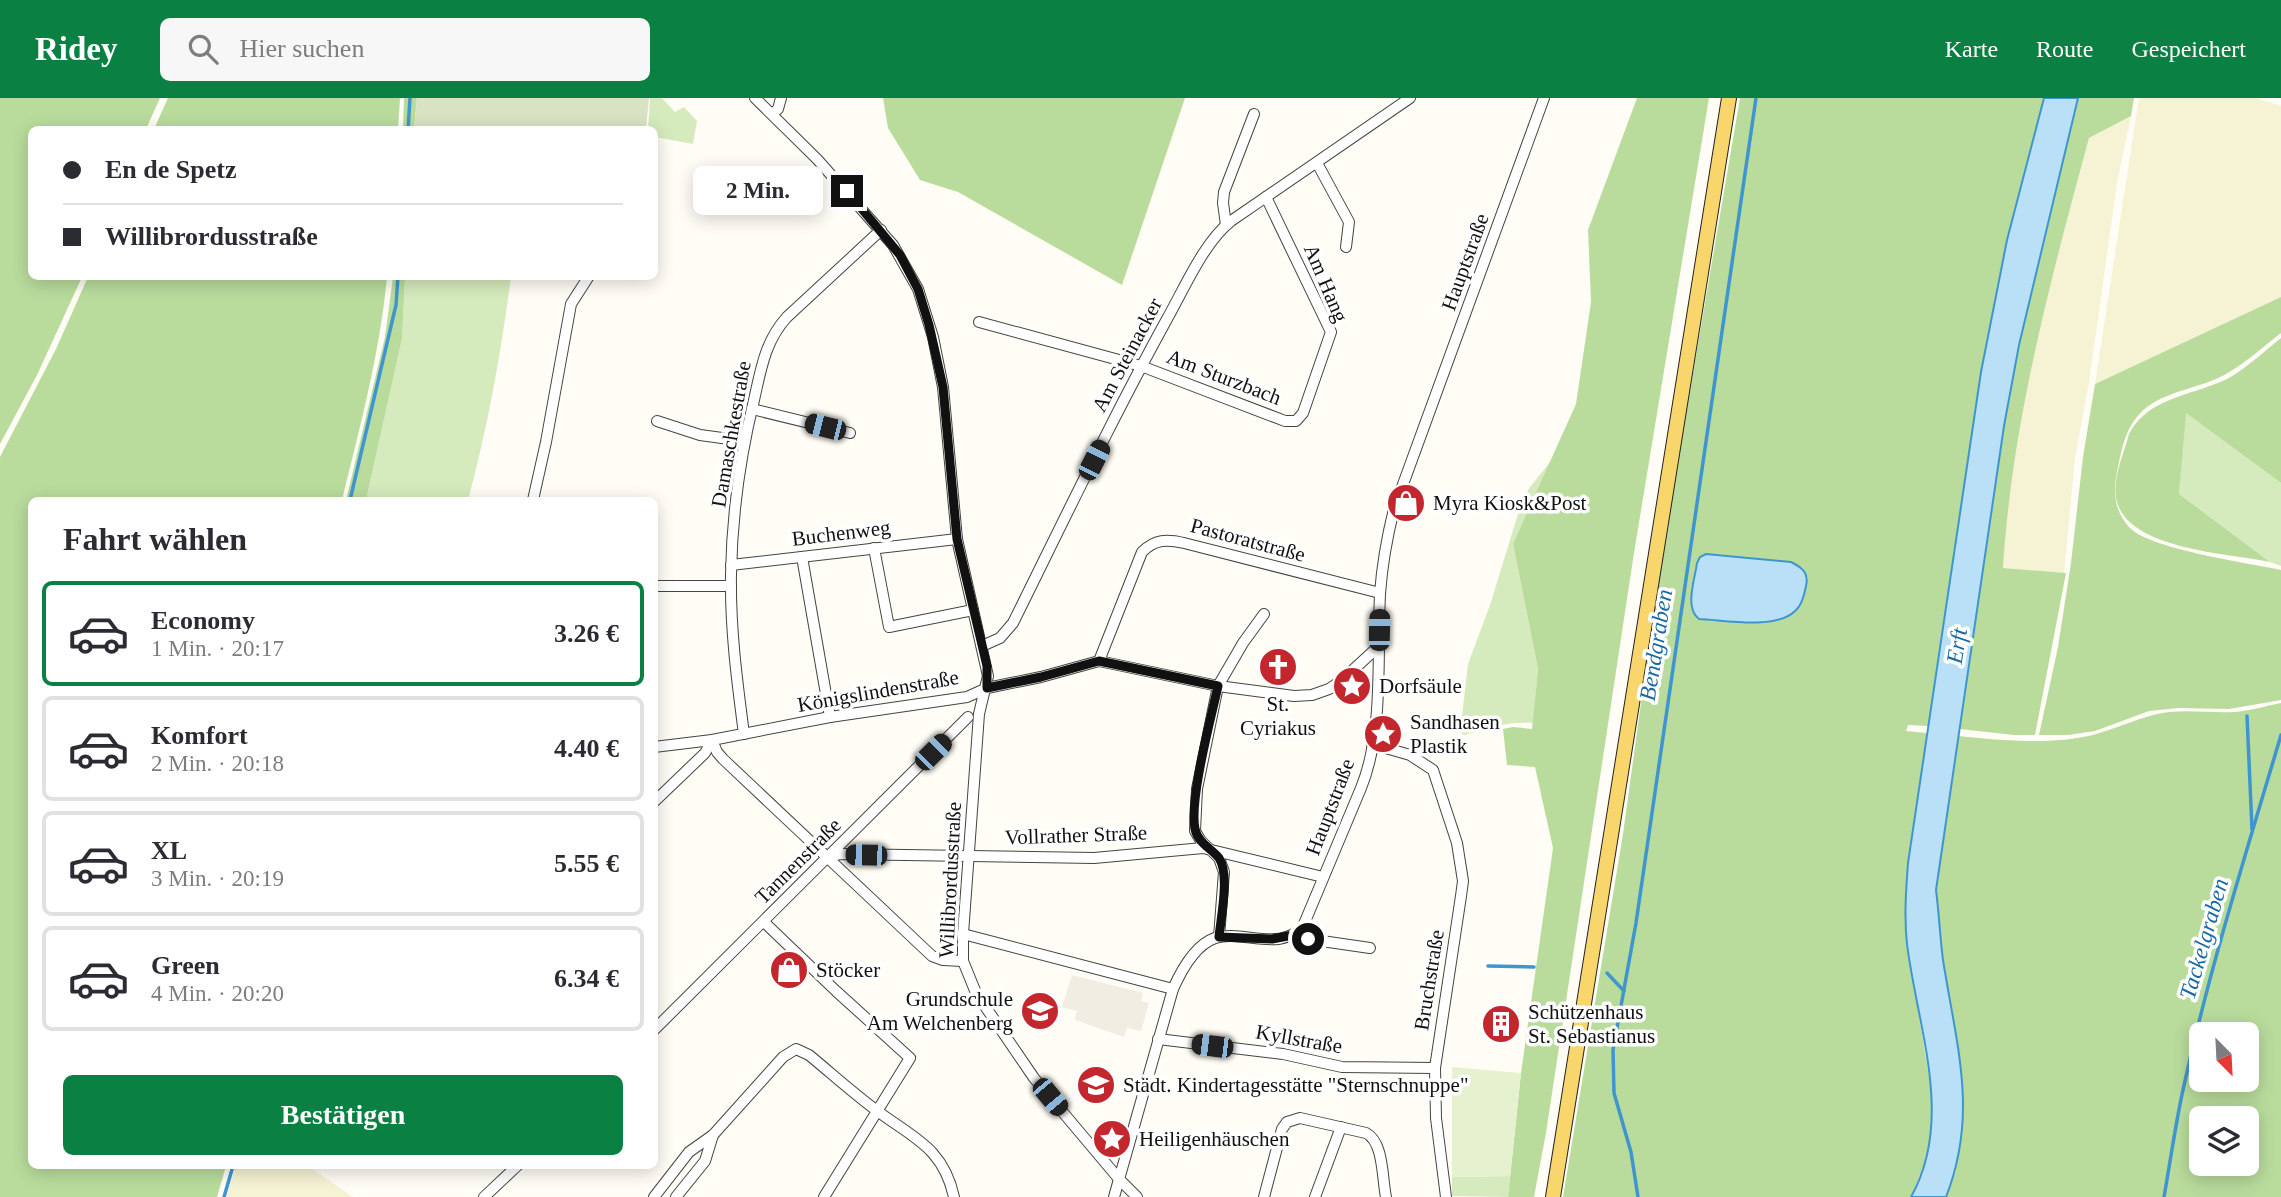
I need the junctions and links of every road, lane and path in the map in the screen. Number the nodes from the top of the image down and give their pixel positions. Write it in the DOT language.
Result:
graph roads {
  1 [pos="755,98"];
  2 [pos="781,98"];
  3 [pos="1410,98"];
  4 [pos="1545,98"];
  5 [pos="1729,98"];
  6 [pos="772,114"];
  7 [pos="1254,114"];
  8 [pos="1317,163"];
  9 [pos="1266,197"];
  10 [pos="1226,225"];
  11 [pos="881,230"];
  12 [pos="1346,247"];
  13 [pos="584,280"];
  14 [pos="979,323"];
  15 [pos="1141,366"];
  16 [pos="752,410"];
  17 [pos="657,421"];
  18 [pos="1294,421"];
  19 [pos="850,433"];
  20 [pos="744,441"];
  21 [pos="534,497"];
  22 [pos="957,539"];
  23 [pos="873,548"];
  24 [pos="802,557"];
  25 [pos="731,565"];
  26 [pos="658,586"];
  27 [pos="731,586"];
  28 [pos="1380,593"];
  29 [pos="974,610"];
  30 [pos="1264,614"];
  31 [pos="982,646"];
  32 [pos="1379,646"];
  33 [pos="1099,661"];
  34 [pos="1218,686"];
  35 [pos="987,688"];
  36 [pos="968,717"];
  37 [pos="830,718"];
  38 [pos="744,734"];
  39 [pos="712,740"];
  40 [pos="1372,744"];
  41 [pos="658,747"];
  42 [pos="658,798"];
  43 [pos="1210,849"];
  44 [pos="828,857"];
  45 [pos="968,857"];
  46 [pos="1323,877"];
  47 [pos="764,922"];
  48 [pos="963,933"];
  49 [pos="1293,935"];
  50 [pos="1219,937"];
  51 [pos="1370,948"];
  52 [pos="963,961"];
  53 [pos="1173,989"];
  54 [pos="658,1026"];
  55 [pos="1158,1039"];
  56 [pos="1435,1068"];
  57 [pos="878,1111"];
  58 [pos="1341,1127"];
  59 [pos="713,1135"];
  60 [pos="514,1169"];
  61 [pos="1119,1179"];
  62 [pos="484,1197"];
  63 [pos="654,1197"];
  64 [pos="676,1197"];
  65 [pos="824,1197"];
  66 [pos="954,1197"];
  67 [pos="1114,1197"];
  68 [pos="1137,1197"];
  69 [pos="1264,1197"];
  70 [pos="1315,1197"];
  71 [pos="1386,1197"];
  72 [pos="1446,1197"];
  73 [pos="1553,1197"];
  1 -- 6 [label="street, Willibrordusstraße"];
  2 -- 6 [label="street"];
  3 -- 8 [label="street, Am Steinacker"];
  4 -- 28 [label="street, Hauptstraße"];
  5 -- 73 [label="main road"];
  6 -- 11 [label="street, Willibrordusstraße"];
  7 -- 10 [label="street"];
  8 -- 9 [label="street, Am Steinacker"];
  8 -- 12 [label="street"];
  9 -- 10 [label="street, Am Steinacker"];
  9 -- 18 [label="street, Am Hang"];
  10 -- 15 [label="street, Am Steinacker"];
  11 -- 16 [label="street, Damaschkestraße"];
  11 -- 22 [label="street, Willibrordusstraße"];
  13 -- 21 [label="street"];
  14 -- 15 [label="street, Am Sturzbach"];
  15 -- 18 [label="street, Am Sturzbach"];
  15 -- 31 [label="street, Am Steinacker"];
  16 -- 19 [label="street"];
  16 -- 20 [label="street, Damaschkestraße"];
  17 -- 20 [label="street"];
  20 -- 25 [label="street, Damaschkestraße"];
  22 -- 23 [label="street, Buchenweg"];
  22 -- 29 [label="street, Willibrordusstraße"];
  23 -- 24 [label="street, Buchenweg"];
  23 -- 29 [label="street"];
  24 -- 25 [label="street, Buchenweg"];
  24 -- 37 [label="street"];
  25 -- 27 [label="street, Damaschkestraße"];
  26 -- 27 [label="street"];
  27 -- 38 [label="street, Damaschkestraße"];
  28 -- 32 [label="street, Hauptstraße"];
  28 -- 33 [label="street, Pastoratstraße"];
  29 -- 31 [label="street, Willibrordusstraße"];
  30 -- 34 [label="street"];
  31 -- 35 [label="street, Willibrordusstraße"];
  32 -- 34 [label="street, Königslindenstraße"];
  32 -- 40 [label="street, Hauptstraße"];
  33 -- 34 [label="street, Königslindenstraße"];
  33 -- 35 [label="street, Königslindenstraße"];
  34 -- 43 [label="street"];
  35 -- 37 [label="street, Königslindenstraße"];
  35 -- 45 [label="street, Willibrordusstraße"];
  36 -- 44 [label="street, Tannenstraße"];
  37 -- 38 [label="street, Königslindenstraße"];
  38 -- 39 [label="street, Königslindenstraße"];
  39 -- 41 [label="street, Königslindenstraße"];
  39 -- 42 [label="street"];
  39 -- 44 [label="street"];
  40 -- 46 [label="street, Hauptstraße"];
  40 -- 56 [label="street, Bruchstraße"];
  43 -- 45 [label="street, Vollrather Straße"];
  43 -- 46 [label="street, Vollrather Straße"];
  43 -- 50 [label="street"];
  44 -- 45 [label="street, Vollrather Straße"];
  44 -- 47 [label="street, Tannenstraße"];
  44 -- 52 [label="street"];
  45 -- 48 [label="street, Willibrordusstraße"];
  46 -- 49 [label="street, Hauptstraße"];
  47 -- 54 [label="street, Tannenstraße"];
  47 -- 57 [label="street"];
  48 -- 52 [label="street, Willibrordusstraße"];
  48 -- 53 [label="street"];
  49 -- 50 [label="street"];
  49 -- 51 [label="street"];
  50 -- 53 [label="street"];
  52 -- 61 [label="street, Willibrordusstraße"];
  53 -- 55 [label="street"];
  55 -- 56 [label="street, Kyllstraße"];
  55 -- 61 [label="street"];
  56 -- 72 [label="street, Bruchstraße"];
  57 -- 59 [label="street"];
  57 -- 65 [label="street"];
  57 -- 66 [label="street"];
  58 -- 69 [label="street"];
  58 -- 70 [label="street"];
  58 -- 71 [label="street"];
  59 -- 63 [label="street"];
  59 -- 64 [label="street"];
  60 -- 62 [label="street"];
  61 -- 67 [label="street"];
  61 -- 68 [label="street, Willibrordusstraße"];
}
